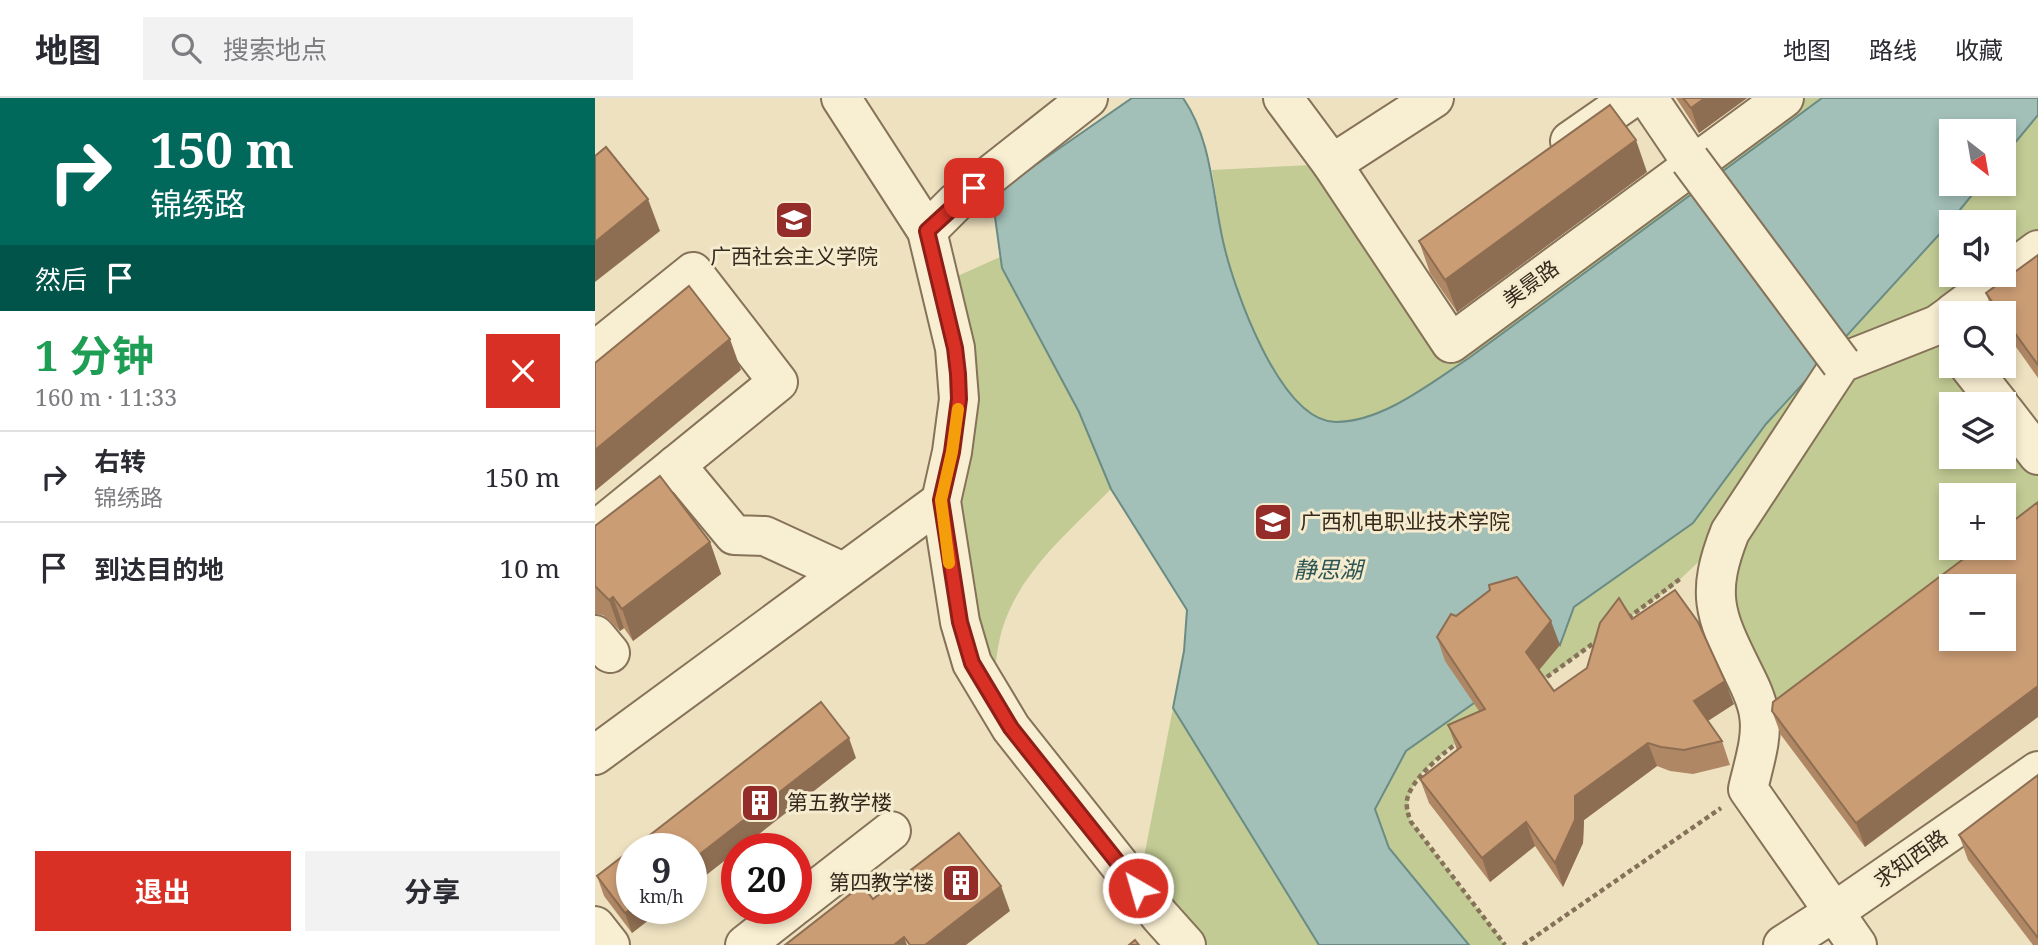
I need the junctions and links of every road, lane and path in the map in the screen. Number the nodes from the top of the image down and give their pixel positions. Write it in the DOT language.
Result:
graph roads {
  1 [pos="841,98"];
  2 [pos="1088,98"];
  3 [pos="1283,98"];
  4 [pos="1434,98"];
  5 [pos="1632,98"];
  6 [pos="1648,98"];
  7 [pos="1784,98"];
  8 [pos="1394,108"];
  9 [pos="1542,160"];
  10 [pos="1332,164"];
  11 [pos="927,231"];
  12 [pos="1430,238"];
  13 [pos="2038,250"];
  14 [pos="1396,261"];
  15 [pos="1976,301"];
  16 [pos="1939,327"];
  17 [pos="595,351"];
  18 [pos="1841,363"];
  19 [pos="1978,378"];
  20 [pos="1990,392"];
  21 [pos="2016,427"];
  22 [pos="2038,455"];
  23 [pos="676,465"];
  24 [pos="941,500"];
  25 [pos="595,531"];
  26 [pos="843,572"];
  27 [pos="1682,577"];
  28 [pos="1624,621"];
  29 [pos="1604,635"];
  30 [pos="1538,683"];
  31 [pos="1461,739"];
  32 [pos="595,755"];
  33 [pos="2038,771"];
  34 [pos="1748,789"];
  35 [pos="891,831"];
  36 [pos="812,893"];
  37 [pos="1834,912"];
  38 [pos="772,924"];
  39 [pos="595,926"];
  40 [pos="610,945"];
  41 [pos="745,945"];
  42 [pos="1186,945"];
  43 [pos="1505,945"];
  44 [pos="1523,945"];
  45 [pos="1783,945"];
  46 [pos="1857,945"];
  1 -- 11 [label="lane"];
  2 -- 11 [label="lane"];
  3 -- 10 [label="lane, 美景路"];
  4 -- 8 [label="lane"];
  5 -- 9 [label="lane"];
  6 -- 18 [label="lane, bridge"];
  7 -- 14 [label="lane, 美景路"];
  8 -- 10 [label="lane"];
  10 -- 14 [label="lane, 美景路"];
  11 -- 24 [label="lane"];
  12 -- 14 [label="lane"];
  13 -- 15 [label="lane"];
  16 -- 18 [label="lane"];
  17 -- 23 [label="lane"];
  18 -- 34 [label="lane"];
  19 -- 20 [label="lane"];
  21 -- 22 [label="lane"];
  23 -- 25 [label="lane"];
  23 -- 26 [label="lane"];
  24 -- 26 [label="lane"];
  24 -- 42 [label="lane"];
  26 -- 32 [label="lane"];
  27 -- 28 [label="path"];
  29 -- 30 [label="path"];
  31 -- 43 [label="path"];
  33 -- 37 [label="lane, 求知西路"];
  34 -- 37 [label="lane"];
  34 -- 44 [label="path"];
  35 -- 36 [label="lane"];
  37 -- 45 [label="lane, 求知西路"];
  37 -- 46 [label="lane"];
  38 -- 41 [label="lane"];
  39 -- 40 [label="lane"];
}
